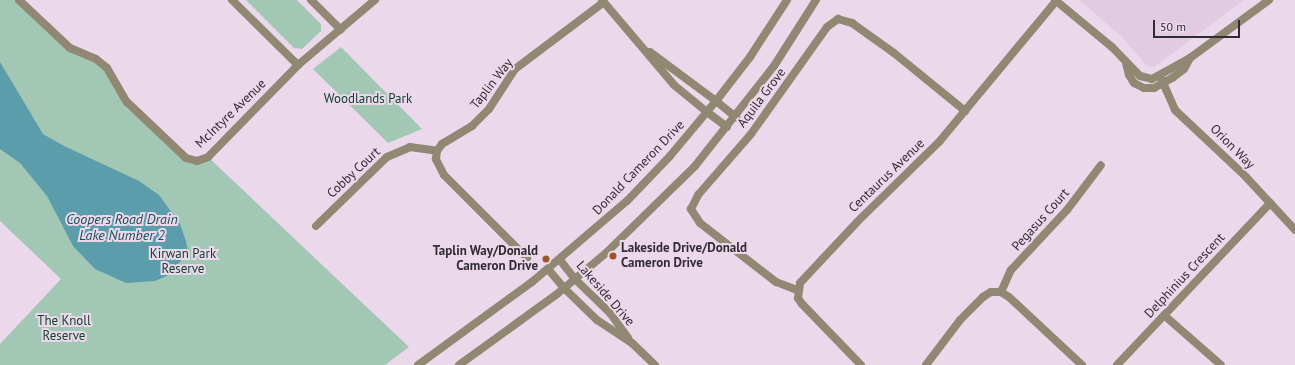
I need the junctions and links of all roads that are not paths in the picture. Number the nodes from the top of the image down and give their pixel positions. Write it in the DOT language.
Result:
graph roads {
  1 [pos="19,0"];
  2 [pos="232,0"];
  3 [pos="311,0"];
  4 [pos="375,0"];
  5 [pos="787,0"];
  6 [pos="816,0"];
  7 [pos="1055,0"];
  8 [pos="1269,0"];
  9 [pos="603,1"];
  10 [pos="341,30"];
  11 [pos="642,47"];
  12 [pos="1190,58"];
  13 [pos="1126,63"];
  14 [pos="298,66"];
  15 [pos="1160,76"];
  16 [pos="1163,84"];
  17 [pos="716,101"];
  18 [pos="965,111"];
  19 [pos="707,112"];
  20 [pos="736,117"];
  21 [pos="727,127"];
  22 [pos="437,151"];
  23 [pos="1101,165"];
  24 [pos="1270,203"];
  25 [pos="316,226"];
  26 [pos="1295,230"];
  27 [pos="527,258"];
  28 [pos="560,260"];
  29 [pos="548,269"];
  30 [pos="575,279"];
  31 [pos="564,288"];
  32 [pos="798,290"];
  33 [pos="1001,292"];
  34 [pos="1165,316"];
  35 [pos="632,344"];
  36 [pos="418,365"];
  37 [pos="459,365"];
  38 [pos="656,365"];
  39 [pos="862,365"];
  40 [pos="926,365"];
  41 [pos="1082,365"];
  42 [pos="1117,365"];
  43 [pos="1220,365"];
  1 -- 14 [label="street, McIntyre Avenue"];
  2 -- 14 [label="street"];
  3 -- 10 [label="street"];
  4 -- 10 [label="street, McIntyre Avenue"];
  5 -- 17 [label="street, Donald Cameron Drive"];
  6 -- 20 [label="street"];
  7 -- 13 [label="street"];
  7 -- 18 [label="street, Centaurus Avenue"];
  8 -- 12 [label="street"];
  9 -- 11 [label="street"];
  9 -- 22 [label="street, Taplin Way"];
  10 -- 14 [label="street, McIntyre Avenue"];
  11 -- 17 [label="street"];
  11 -- 19 [label="street"];
  12 -- 15 [label="street"];
  12 -- 16 [label="street"];
  13 -- 15 [label="street"];
  13 -- 16 [label="street"];
  15 -- 16 [label="street, Orion Way"];
  16 -- 24 [label="street, Orion Way"];
  17 -- 19 [label="street, Donald Cameron Drive"];
  17 -- 20 [label="street"];
  18 -- 32 [label="street, Centaurus Avenue"];
  18 -- 32 [label="street, Aquila Grove"];
  19 -- 21 [label="street"];
  19 -- 28 [label="street, Donald Cameron Drive"];
  20 -- 21 [label="street"];
  21 -- 30 [label="street"];
  22 -- 25 [label="street, Cobby Court"];
  22 -- 27 [label="street"];
  23 -- 33 [label="street, Pegasus Court"];
  24 -- 26 [label="street, Orion Way"];
  24 -- 34 [label="street, Delphinius Crescent"];
  28 -- 29 [label="street, Donald Cameron Drive"];
  28 -- 30 [label="street, Lakeside Drive"];
  29 -- 31 [label="street, Lakeside Drive"];
  29 -- 36 [label="street, Donald Cameron Drive"];
  30 -- 31 [label="street"];
  30 -- 35 [label="street, Lakeside Drive"];
  31 -- 35 [label="street, Lakeside Drive"];
  31 -- 37 [label="street"];
  32 -- 39 [label="street"];
  33 -- 40 [label="street"];
  33 -- 41 [label="street"];
  34 -- 42 [label="street, Delphinius Crescent"];
  34 -- 43 [label="street"];
  35 -- 38 [label="street, Lakeside Drive"];
}
